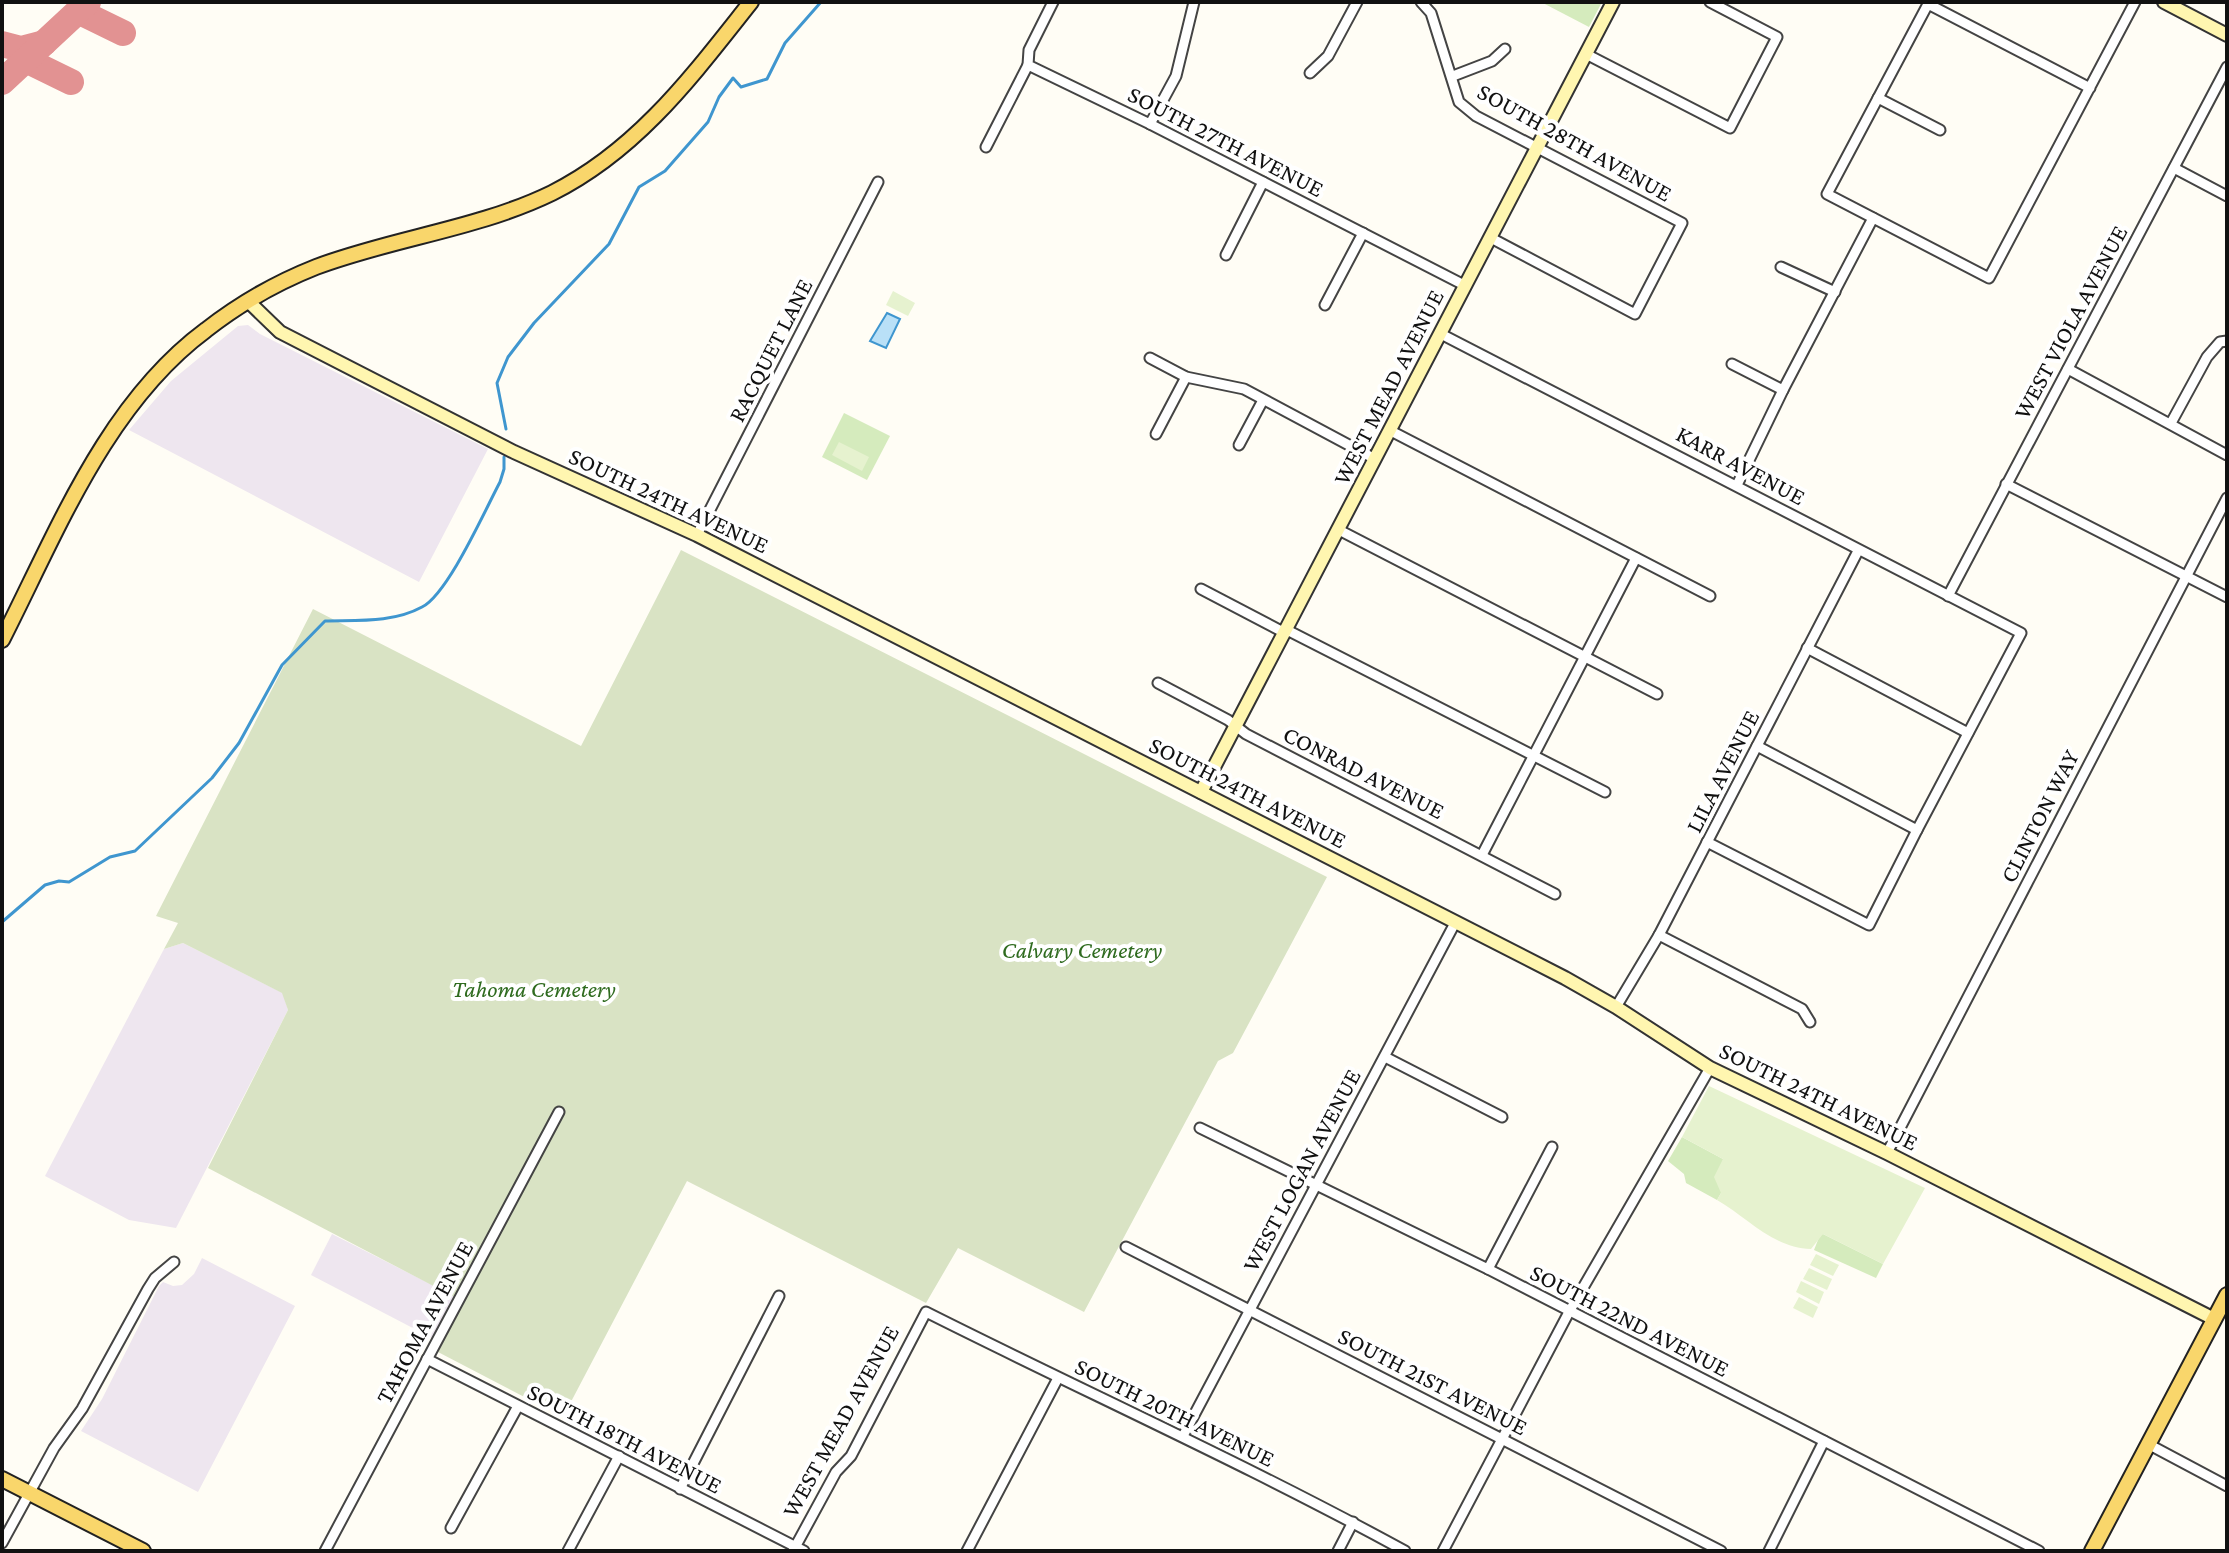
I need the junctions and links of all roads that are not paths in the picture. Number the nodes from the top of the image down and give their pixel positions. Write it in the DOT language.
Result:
graph roads {
  1 [pos="751,2"];
  2 [pos="1053,2"];
  3 [pos="1194,2"];
  4 [pos="1357,2"];
  5 [pos="1421,2"];
  6 [pos="1613,2"];
  7 [pos="1710,2"];
  8 [pos="2135,2"];
  9 [pos="2164,2"];
  10 [pos="1928,4"];
  11 [pos="2187,7"];
  12 [pos="2227,35"];
  13 [pos="1505,49"];
  14 [pos="1586,54"];
  15 [pos="1028,65"];
  16 [pos="2227,67"];
  17 [pos="1310,73"];
  18 [pos="1453,76"];
  19 [pos="2090,88"];
  20 [pos="1878,98"];
  21 [pos="1150,124"];
  22 [pos="1940,130"];
  23 [pos="1538,146"];
  24 [pos="986,147"];
  25 [pos="2174,168"];
  26 [pos="878,182"];
  27 [pos="1263,182"];
  28 [pos="2227,196"];
  29 [pos="1873,218"];
  30 [pos="1363,233"];
  31 [pos="1491,238"];
  32 [pos="1226,255"];
  33 [pos="1781,267"];
  34 [pos="1466,286"];
  35 [pos="1835,292"];
  36 [pos="248,301"];
  37 [pos="1325,305"];
  38 [pos="1441,334"];
  39 [pos="2224,342"];
  40 [pos="1150,358"];
  41 [pos="1732,364"];
  42 [pos="2068,369"];
  43 [pos="1186,377"];
  44 [pos="1783,390"];
  45 [pos="1263,400"];
  46 [pos="2171,423"];
  47 [pos="1391,431"];
  48 [pos="1156,434"];
  49 [pos="1239,445"];
  50 [pos="2227,455"];
  51 [pos="1375,459"];
  52 [pos="2006,484"];
  53 [pos="1737,485"];
  54 [pos="2227,498"];
  55 [pos="1339,530"];
  56 [pos="697,535"];
  57 [pos="1858,551"];
  58 [pos="1636,558"];
  59 [pos="2186,575"];
  60 [pos="1201,589"];
  61 [pos="1710,596"];
  62 [pos="1948,596"];
  63 [pos="2227,597"];
  64 [pos="1286,631"];
  65 [pos="2,640"];
  66 [pos="1807,648"];
  67 [pos="1585,657"];
  68 [pos="1158,683"];
  69 [pos="1657,694"];
  70 [pos="1236,727"];
  71 [pos="1968,733"];
  72 [pos="1757,746"];
  73 [pos="1533,757"];
  74 [pos="1201,792"];
  75 [pos="1605,792"];
  76 [pos="1917,830"];
  77 [pos="1707,842"];
  78 [pos="1482,855"];
  79 [pos="1555,894"];
  80 [pos="1455,923"];
  81 [pos="1659,935"];
  82 [pos="1616,1007"];
  83 [pos="1810,1022"];
  84 [pos="1385,1057"];
  85 [pos="1710,1068"];
  86 [pos="559,1112"];
  87 [pos="1502,1117"];
  88 [pos="1200,1128"];
  89 [pos="1552,1147"];
  90 [pos="1887,1153"];
  91 [pos="1315,1186"];
  92 [pos="1126,1247"];
  93 [pos="174,1262"];
  94 [pos="1488,1269"];
  95 [pos="2227,1295"];
  96 [pos="779,1296"];
  97 [pos="1249,1309"];
  98 [pos="926,1312"];
  99 [pos="1569,1312"];
  100 [pos="2221,1322"];
  101 [pos="427,1359"];
  102 [pos="1058,1378"];
  103 [pos="518,1406"];
  104 [pos="1183,1436"];
  105 [pos="1502,1439"];
  106 [pos="1824,1441"];
  107 [pos="2148,1444"];
  108 [pos="619,1456"];
  109 [pos="2,1479"];
  110 [pos="2227,1486"];
  111 [pos="680,1489"];
  112 [pos="31,1494"];
  113 [pos="1353,1522"];
  114 [pos="451,1528"];
  115 [pos="2,1543"];
  116 [pos="798,1550"];
  117 [pos="143,1551"];
  118 [pos="325,1551"];
  119 [pos="568,1551"];
  120 [pos="967,1551"];
  121 [pos="1338,1551"];
  122 [pos="1405,1551"];
  123 [pos="1443,1551"];
  124 [pos="1721,1551"];
  125 [pos="1769,1551"];
  126 [pos="2039,1551"];
  127 [pos="2092,1551"];
  1 -- 36 [label="main road"];
  2 -- 15 [label="street"];
  3 -- 21 [label="street"];
  4 -- 17 [label="street"];
  5 -- 18 [label="street, SOUTH 28TH AVENUE"];
  6 -- 14 [label="street, WEST MEAD AVENUE"];
  7 -- 14 [label="street"];
  8 -- 19 [label="street"];
  9 -- 11 [label="street"];
  10 -- 19 [label="street"];
  10 -- 20 [label="street"];
  11 -- 12 [label="street"];
  13 -- 18 [label="street"];
  14 -- 23 [label="street, WEST MEAD AVENUE"];
  15 -- 21 [label="street, SOUTH 27TH AVENUE"];
  15 -- 24 [label="street"];
  16 -- 25 [label="street, WEST VIOLA AVENUE"];
  18 -- 23 [label="street, SOUTH 28TH AVENUE"];
  19 -- 29 [label="street"];
  20 -- 22 [label="street"];
  20 -- 29 [label="street"];
  21 -- 27 [label="street, SOUTH 27TH AVENUE"];
  23 -- 31 [label="street, WEST MEAD AVENUE"];
  23 -- 31 [label="street, SOUTH 28TH AVENUE"];
  25 -- 28 [label="street"];
  25 -- 42 [label="street, WEST VIOLA AVENUE"];
  26 -- 56 [label="street, RACQUET LANE"];
  27 -- 30 [label="street, SOUTH 27TH AVENUE"];
  27 -- 32 [label="street"];
  29 -- 35 [label="street"];
  30 -- 34 [label="street, SOUTH 27TH AVENUE"];
  30 -- 37 [label="street"];
  31 -- 34 [label="street, WEST MEAD AVENUE"];
  33 -- 35 [label="street"];
  34 -- 38 [label="street, WEST MEAD AVENUE"];
  35 -- 44 [label="street"];
  36 -- 56 [label="street, SOUTH 24TH AVENUE"];
  36 -- 65 [label="main road"];
  38 -- 47 [label="street, WEST MEAD AVENUE"];
  38 -- 53 [label="street, KARR AVENUE"];
  39 -- 46 [label="street"];
  40 -- 43 [label="street"];
  41 -- 44 [label="street"];
  42 -- 46 [label="street"];
  42 -- 52 [label="street, WEST VIOLA AVENUE"];
  43 -- 45 [label="street"];
  43 -- 48 [label="street"];
  44 -- 53 [label="street"];
  45 -- 49 [label="street"];
  45 -- 51 [label="street"];
  46 -- 50 [label="street"];
  47 -- 51 [label="street, WEST MEAD AVENUE"];
  47 -- 58 [label="street"];
  51 -- 55 [label="street, WEST MEAD AVENUE"];
  52 -- 59 [label="street"];
  52 -- 62 [label="street, WEST VIOLA AVENUE"];
  53 -- 57 [label="street, KARR AVENUE"];
  54 -- 59 [label="street, CLINTON WAY"];
  55 -- 64 [label="street, WEST MEAD AVENUE"];
  55 -- 67 [label="street"];
  56 -- 74 [label="street, SOUTH 24TH AVENUE"];
  57 -- 62 [label="street, KARR AVENUE"];
  57 -- 66 [label="street, LILA AVENUE"];
  58 -- 61 [label="street"];
  58 -- 67 [label="street"];
  59 -- 63 [label="street"];
  59 -- 90 [label="street, CLINTON WAY"];
  60 -- 64 [label="street"];
  62 -- 71 [label="street, KARR AVENUE"];
  64 -- 70 [label="street, WEST MEAD AVENUE"];
  64 -- 73 [label="street"];
  66 -- 71 [label="street"];
  66 -- 72 [label="street, LILA AVENUE"];
  67 -- 69 [label="street"];
  67 -- 73 [label="street"];
  68 -- 70 [label="street, CONRAD AVENUE"];
  70 -- 74 [label="street, WEST MEAD AVENUE"];
  70 -- 78 [label="street, CONRAD AVENUE"];
  71 -- 76 [label="street"];
  72 -- 76 [label="street"];
  72 -- 77 [label="street, LILA AVENUE"];
  73 -- 75 [label="street"];
  73 -- 78 [label="street"];
  74 -- 80 [label="street, SOUTH 24TH AVENUE"];
  76 -- 77 [label="street"];
  77 -- 81 [label="street, LILA AVENUE"];
  78 -- 79 [label="street, CONRAD AVENUE"];
  80 -- 82 [label="street, SOUTH 24TH AVENUE"];
  80 -- 84 [label="street, WEST LOGAN AVENUE"];
  81 -- 82 [label="street, LILA AVENUE"];
  81 -- 83 [label="street"];
  82 -- 85 [label="street, SOUTH 24TH AVENUE"];
  84 -- 87 [label="street"];
  84 -- 91 [label="street, WEST LOGAN AVENUE"];
  85 -- 90 [label="street, SOUTH 24TH AVENUE"];
  85 -- 99 [label="street"];
  86 -- 101 [label="street, TAHOMA AVENUE"];
  88 -- 91 [label="street, SOUTH 22ND AVENUE"];
  89 -- 94 [label="street"];
  90 -- 100 [label="street, SOUTH 24TH AVENUE"];
  91 -- 94 [label="street, SOUTH 22ND AVENUE"];
  91 -- 97 [label="street, WEST LOGAN AVENUE"];
  92 -- 97 [label="street, SOUTH 21ST AVENUE"];
  93 -- 112 [label="street"];
  94 -- 99 [label="street, SOUTH 22ND AVENUE"];
  95 -- 100 [label="main road"];
  96 -- 111 [label="street"];
  97 -- 104 [label="street, WEST LOGAN AVENUE"];
  97 -- 105 [label="street, SOUTH 21ST AVENUE"];
  98 -- 102 [label="street, SOUTH 20TH AVENUE"];
  98 -- 116 [label="street, WEST MEAD AVENUE"];
  99 -- 105 [label="street"];
  99 -- 106 [label="street, SOUTH 22ND AVENUE"];
  100 -- 107 [label="main road"];
  101 -- 103 [label="street, SOUTH 18TH AVENUE"];
  101 -- 118 [label="street, TAHOMA AVENUE"];
  102 -- 104 [label="street, SOUTH 20TH AVENUE"];
  102 -- 120 [label="street"];
  103 -- 108 [label="street, SOUTH 18TH AVENUE"];
  103 -- 114 [label="street"];
  104 -- 113 [label="street, SOUTH 20TH AVENUE"];
  105 -- 123 [label="street"];
  105 -- 124 [label="street, SOUTH 21ST AVENUE"];
  106 -- 125 [label="street"];
  106 -- 126 [label="street, SOUTH 22ND AVENUE"];
  107 -- 110 [label="street"];
  107 -- 127 [label="main road"];
  108 -- 111 [label="street, SOUTH 18TH AVENUE"];
  108 -- 119 [label="street"];
  109 -- 112 [label="main road"];
  111 -- 116 [label="street, SOUTH 18TH AVENUE"];
  112 -- 115 [label="street"];
  112 -- 117 [label="main road"];
  113 -- 121 [label="street"];
  113 -- 122 [label="street, SOUTH 20TH AVENUE"];
}
